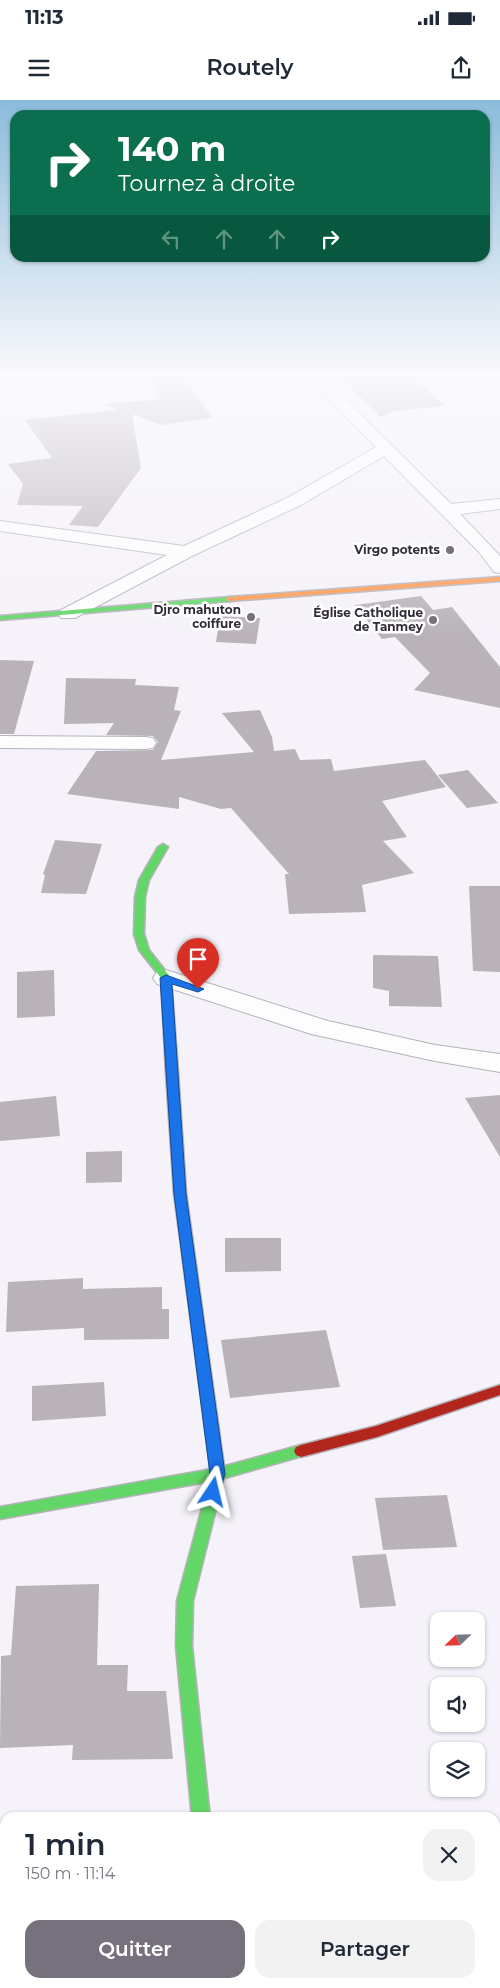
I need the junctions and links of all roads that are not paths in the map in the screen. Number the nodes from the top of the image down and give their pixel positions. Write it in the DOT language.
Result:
graph roads {
  1 [pos="362,462"];
  2 [pos="398,462"];
  3 [pos="500,504"];
  4 [pos="446,510"];
  5 [pos="0,526"];
  6 [pos="186,552"];
  7 [pos="500,568"];
  8 [pos="500,579"];
  9 [pos="68,614"];
  10 [pos="0,618"];
  11 [pos="0,742"];
  12 [pos="145,743"];
  13 [pos="162,847"];
  14 [pos="166,978"];
  15 [pos="500,1063"];
  16 [pos="500,1390"];
  17 [pos="218,1474"];
  18 [pos="0,1512"];
  19 [pos="200,1812"];
  1 -- 6 [label="street"];
  2 -- 4 [label="street"];
  3 -- 4 [label="street"];
  4 -- 7 [label="street"];
  5 -- 6 [label="street"];
  6 -- 9 [label="street"];
  8 -- 9 [label="street"];
  9 -- 10 [label="street"];
  11 -- 12 [label="street"];
  13 -- 14 [label="street"];
  14 -- 15 [label="street"];
  14 -- 17 [label="street"];
  16 -- 17 [label="street"];
  17 -- 18 [label="street"];
  17 -- 19 [label="street"];
}
